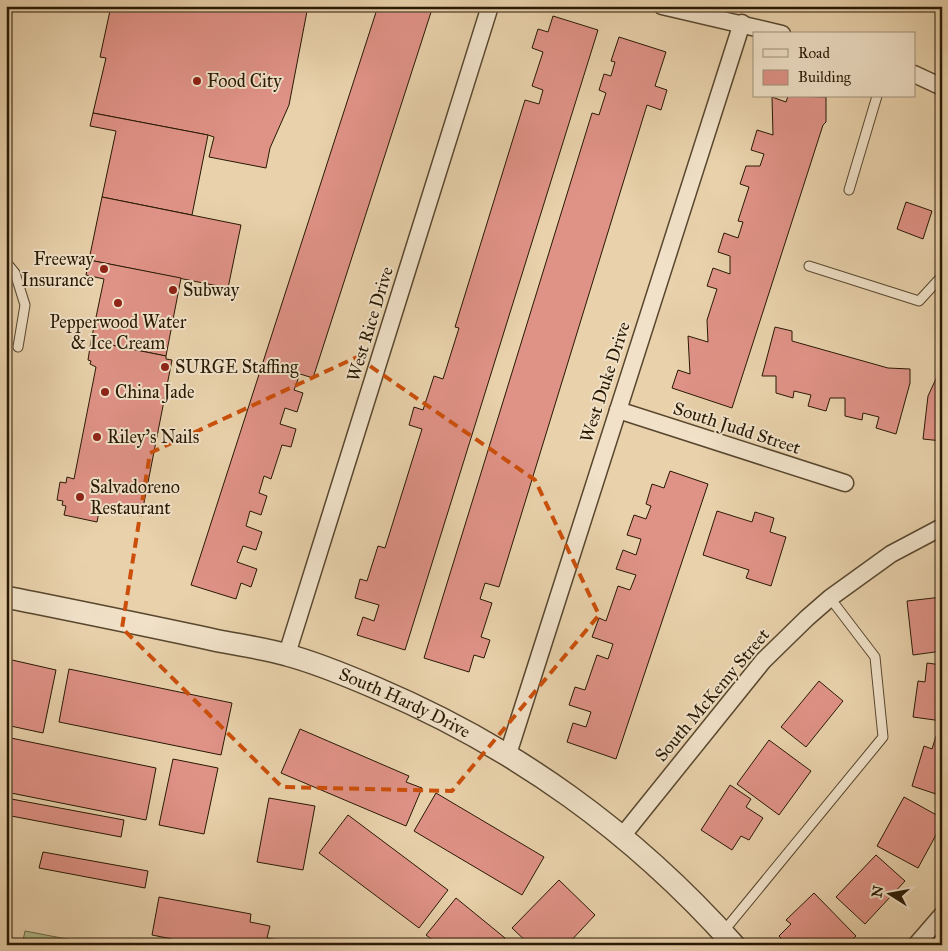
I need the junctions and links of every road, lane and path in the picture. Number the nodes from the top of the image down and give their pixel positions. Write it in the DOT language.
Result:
graph roads {
  1 [pos="490,6"];
  2 [pos="662,6"];
  3 [pos="742,23"];
  4 [pos="775,32"];
  5 [pos="916,75"];
  6 [pos="942,87"];
  7 [pos="876,98"];
  8 [pos="849,190"];
  9 [pos="6,262"];
  10 [pos="809,266"];
  11 [pos="942,276"];
  12 [pos="18,347"];
  13 [pos="618,410"];
  14 [pos="845,483"];
  15 [pos="942,527"];
  16 [pos="6,597"];
  17 [pos="830,598"];
  18 [pos="287,654"];
  19 [pos="508,754"];
  20 [pos="623,835"];
  21 [pos="942,915"];
  22 [pos="730,941"];
  23 [pos="916,945"];
  1 -- 18 [label="street, West Rice Drive"];
  2 -- 3 [label="street"];
  3 -- 4 [label="street"];
  3 -- 13 [label="street, West Duke Drive"];
  5 -- 6 [label="street"];
  7 -- 8 [label="lane"];
  9 -- 12 [label="lane"];
  10 -- 11 [label="lane"];
  13 -- 14 [label="street, South Judd Street"];
  13 -- 19 [label="street, West Duke Drive"];
  15 -- 17 [label="street, South McKemy Street"];
  16 -- 18 [label="street, South Hardy Drive"];
  17 -- 20 [label="street, South McKemy Street"];
  17 -- 22 [label="lane"];
  18 -- 19 [label="street, South Hardy Drive"];
  19 -- 20 [label="street, South Hardy Drive"];
  20 -- 22 [label="street, South Hardy Drive"];
  21 -- 23 [label="street"];
}
